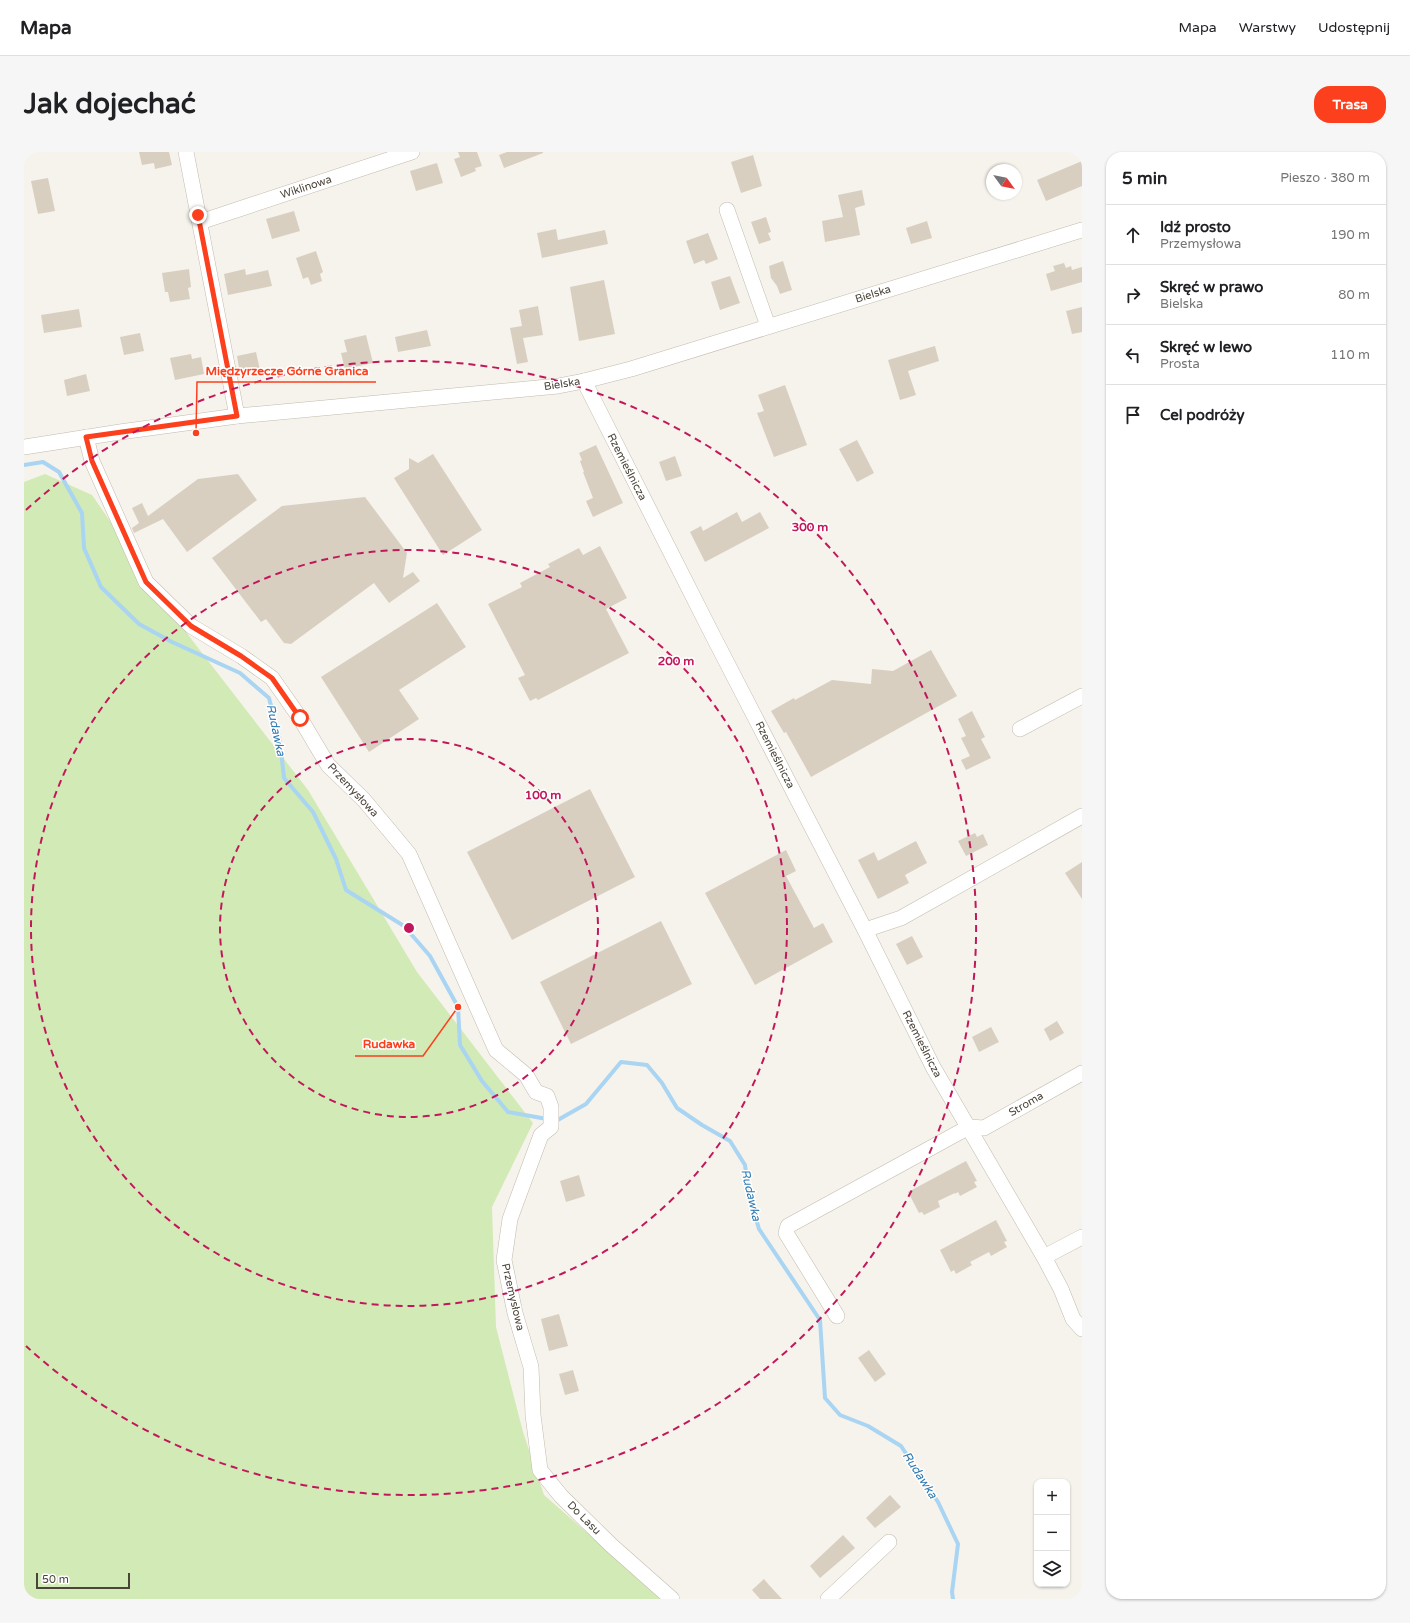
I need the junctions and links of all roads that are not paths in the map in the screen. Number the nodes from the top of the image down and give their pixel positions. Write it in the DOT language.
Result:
graph roads {
  1 [pos="186,152"];
  2 [pos="412,152"];
  3 [pos="727,210"];
  4 [pos="200,222"];
  5 [pos="1082,230"];
  6 [pos="768,326"];
  7 [pos="584,381"];
  8 [pos="237,416"];
  9 [pos="86,437"];
  10 [pos="24,447"];
  11 [pos="1082,696"];
  12 [pos="1020,729"];
  13 [pos="1082,816"];
  14 [pos="865,930"];
  15 [pos="1082,1073"];
  16 [pos="536,1092"];
  17 [pos="969,1127"];
  18 [pos="546,1131"];
  19 [pos="1082,1237"];
  20 [pos="1044,1256"];
  21 [pos="837,1316"];
  22 [pos="1082,1329"];
  23 [pos="533,1415"];
  24 [pos="889,1542"];
  25 [pos="672,1599"];
  26 [pos="828,1599"];
  1 -- 4 [label="street"];
  2 -- 4 [label="street, Wiklinowa"];
  3 -- 6 [label="street"];
  4 -- 8 [label="street"];
  5 -- 6 [label="street, Bielska"];
  6 -- 7 [label="street, Bielska"];
  7 -- 8 [label="street, Bielska"];
  7 -- 14 [label="street, Rzemieślnicza"];
  8 -- 9 [label="street, Bielska"];
  9 -- 10 [label="street, Bielska"];
  9 -- 16 [label="street, Przemysłowa"];
  11 -- 12 [label="street"];
  13 -- 14 [label="street"];
  14 -- 17 [label="street, Rzemieślnicza"];
  15 -- 17 [label="street, Stroma"];
  16 -- 18 [label="street, Przemysłowa"];
  16 -- 18 [label="street, Przemysłowa"];
  17 -- 20 [label="street, Rzemieślnicza"];
  17 -- 21 [label="street"];
  18 -- 23 [label="street, Przemysłowa"];
  19 -- 20 [label="street"];
  20 -- 22 [label="street, Rzemieślnicza"];
  23 -- 25 [label="street, Do Lasu"];
  24 -- 26 [label="street"];
}
